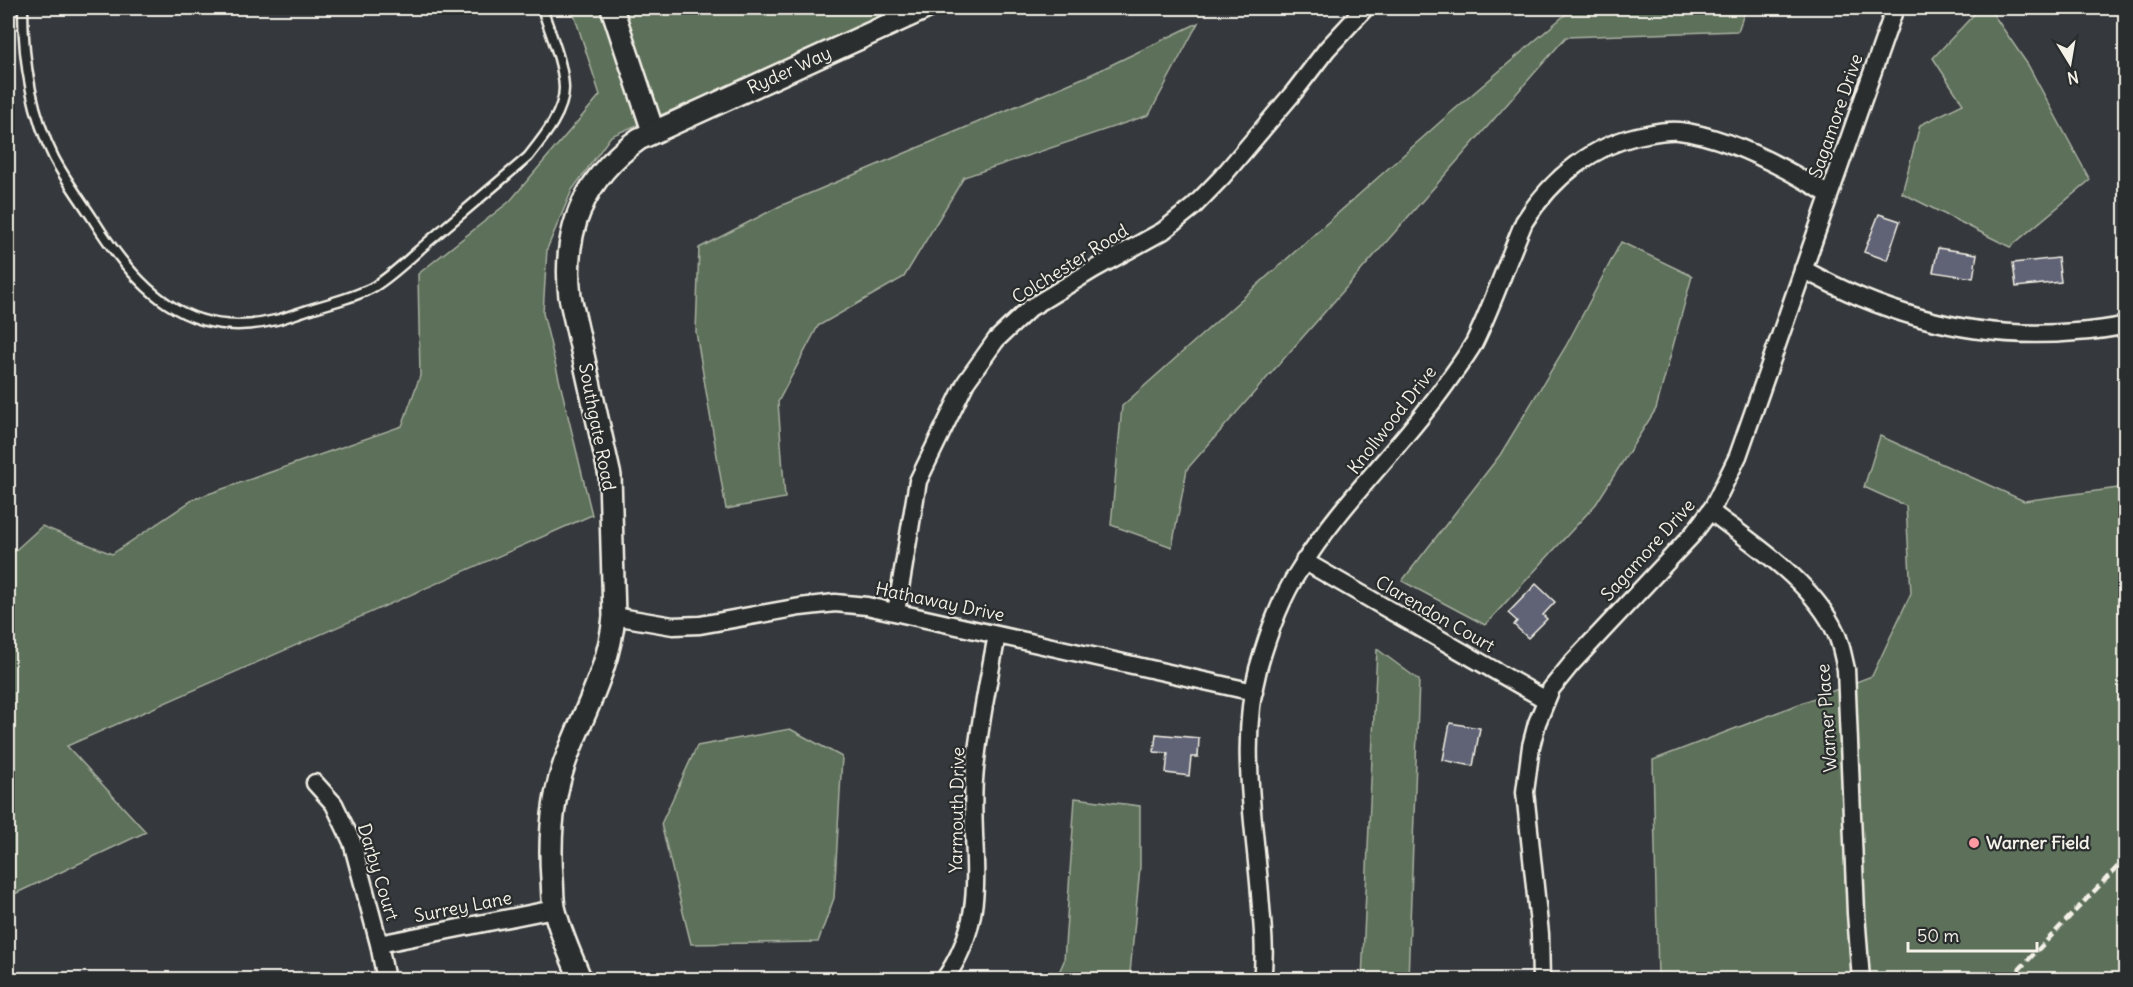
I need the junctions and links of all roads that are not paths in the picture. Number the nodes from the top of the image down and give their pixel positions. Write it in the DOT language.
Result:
graph roads {
  1 [pos="23,8"];
  2 [pos="542,8"];
  3 [pos="612,8"];
  4 [pos="926,8"];
  5 [pos="1365,8"];
  6 [pos="1895,8"];
  7 [pos="653,131"];
  8 [pos="1829,195"];
  9 [pos="1803,269"];
  10 [pos="2126,325"];
  11 [pos="1710,511"];
  12 [pos="1304,561"];
  13 [pos="896,612"];
  14 [pos="614,616"];
  15 [pos="997,635"];
  16 [pos="1254,692"];
  17 [pos="1546,700"];
  18 [pos="315,783"];
  19 [pos="554,909"];
  20 [pos="379,944"];
  21 [pos="386,980"];
  22 [pos="581,980"];
  23 [pos="944,980"];
  24 [pos="1262,980"];
  25 [pos="1541,980"];
  26 [pos="1861,980"];
  1 -- 2 [label="lane"];
  3 -- 7 [label="street"];
  4 -- 7 [label="street, Ryder Way"];
  5 -- 13 [label="street, Colchester Road"];
  6 -- 8 [label="street, Sagamore Drive"];
  7 -- 14 [label="street, Southgate Road"];
  8 -- 9 [label="street, Sagamore Drive"];
  8 -- 12 [label="street, Knollwood Drive"];
  9 -- 10 [label="street"];
  9 -- 11 [label="street, Sagamore Drive"];
  11 -- 17 [label="street, Sagamore Drive"];
  11 -- 26 [label="street, Warner Place"];
  12 -- 16 [label="street, Knollwood Drive"];
  12 -- 17 [label="street, Clarendon Court"];
  13 -- 14 [label="street, Hathaway Drive"];
  13 -- 15 [label="street, Hathaway Drive"];
  14 -- 19 [label="street, Southgate Road"];
  15 -- 16 [label="street, Hathaway Drive"];
  15 -- 23 [label="street, Yarmouth Drive"];
  16 -- 24 [label="street, Knollwood Drive"];
  17 -- 25 [label="street, Sagamore Drive"];
  18 -- 20 [label="street, Darby Court"];
  19 -- 20 [label="street, Surrey Lane"];
  19 -- 22 [label="street, Southgate Road"];
  20 -- 21 [label="street, Darby Court"];
}
